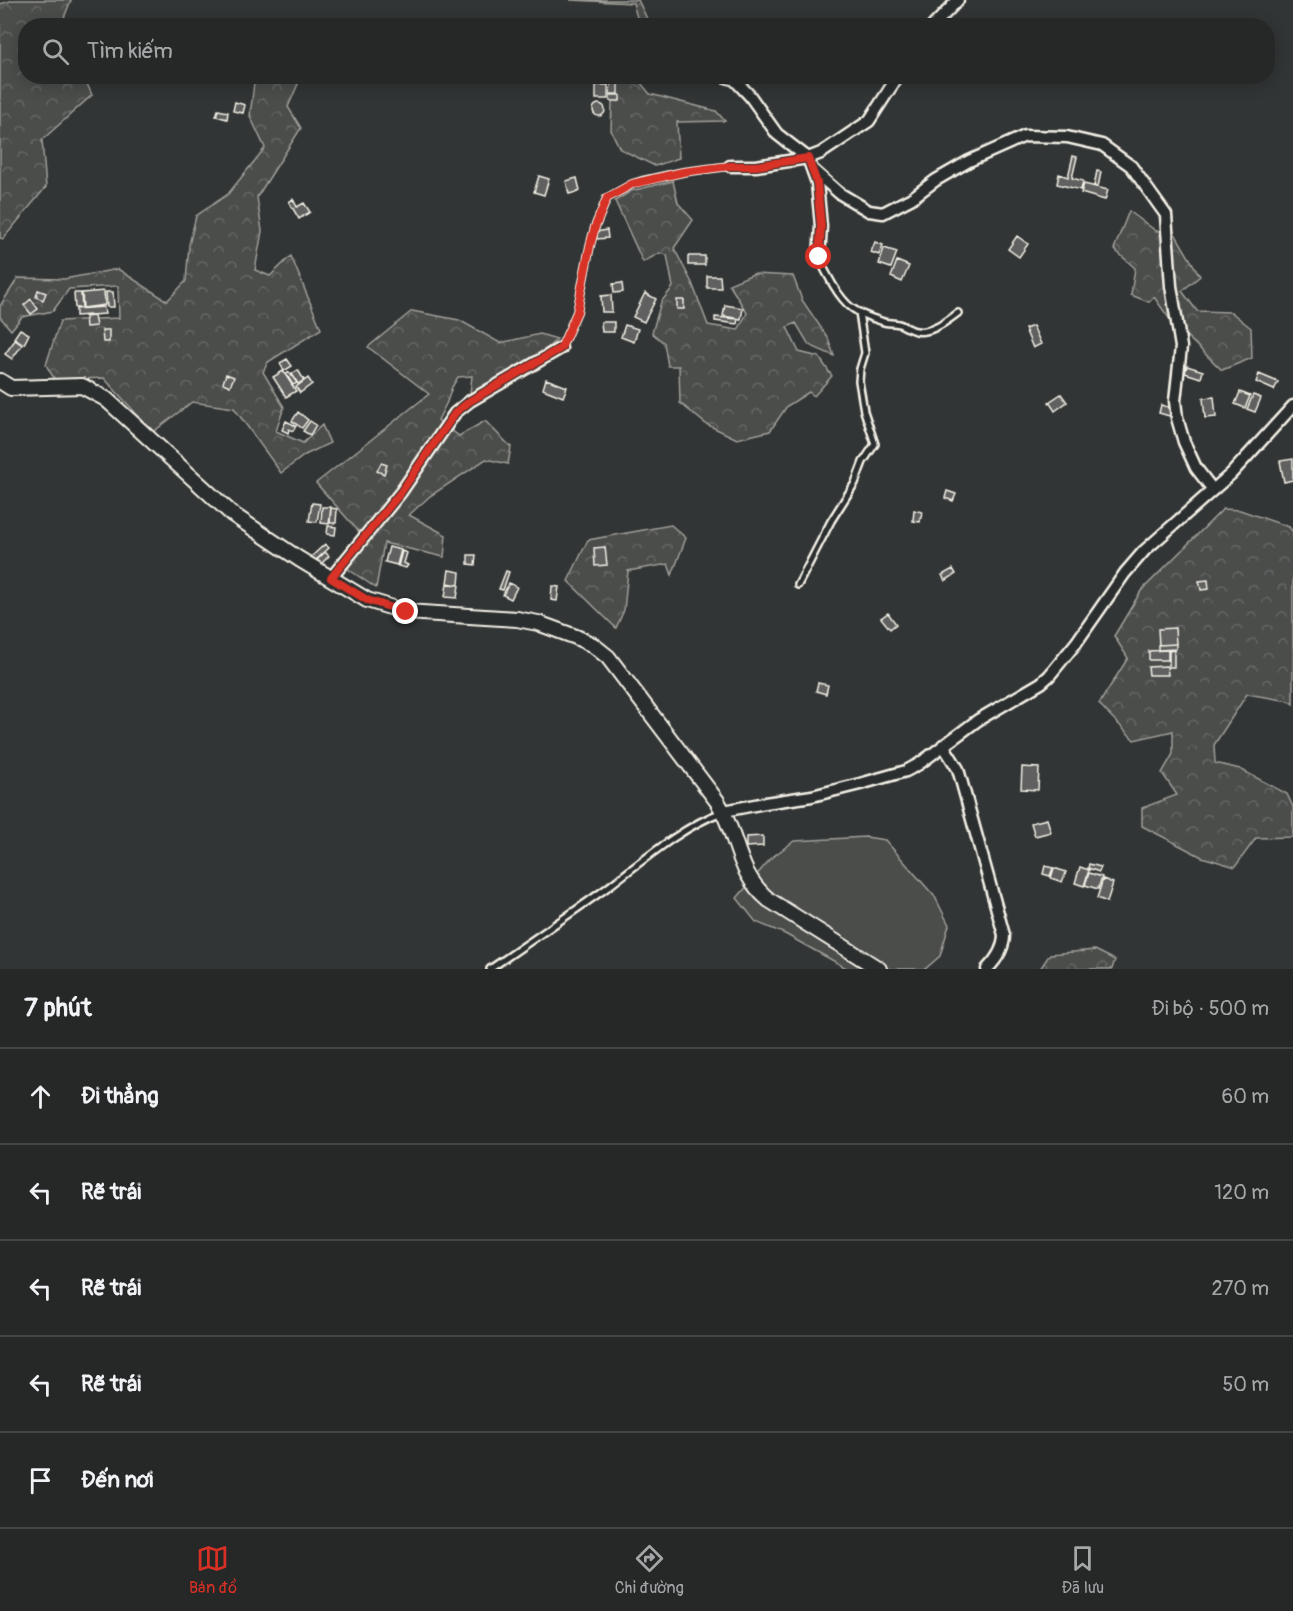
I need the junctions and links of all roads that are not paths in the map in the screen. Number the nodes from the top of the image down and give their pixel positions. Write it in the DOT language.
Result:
graph roads {
  1 [pos="958,0"];
  2 [pos="941,18"];
  3 [pos="739,84"];
  4 [pos="893,84"];
  5 [pos="810,164"];
  6 [pos="730,166"];
  7 [pos="819,257"];
  8 [pos="859,312"];
  9 [pos="958,313"];
  10 [pos="561,348"];
  11 [pos="0,381"];
  12 [pos="1293,406"];
  13 [pos="1213,490"];
  14 [pos="331,578"];
  15 [pos="798,585"];
  16 [pos="943,745"];
  17 [pos="724,811"];
  18 [pos="490,969"];
  19 [pos="879,969"];
  20 [pos="987,969"];
  1 -- 2 [label="street"];
  3 -- 5 [label="street"];
  4 -- 5 [label="street"];
  5 -- 6 [label="street"];
  5 -- 7 [label="street"];
  5 -- 13 [label="street"];
  6 -- 10 [label="lane"];
  7 -- 8 [label="lane"];
  8 -- 9 [label="lane"];
  8 -- 15 [label="lane"];
  10 -- 14 [label="street"];
  11 -- 14 [label="street"];
  12 -- 13 [label="street"];
  13 -- 16 [label="street"];
  14 -- 17 [label="street"];
  16 -- 17 [label="street"];
  16 -- 20 [label="street"];
  17 -- 18 [label="lane"];
  17 -- 19 [label="street"];
}
